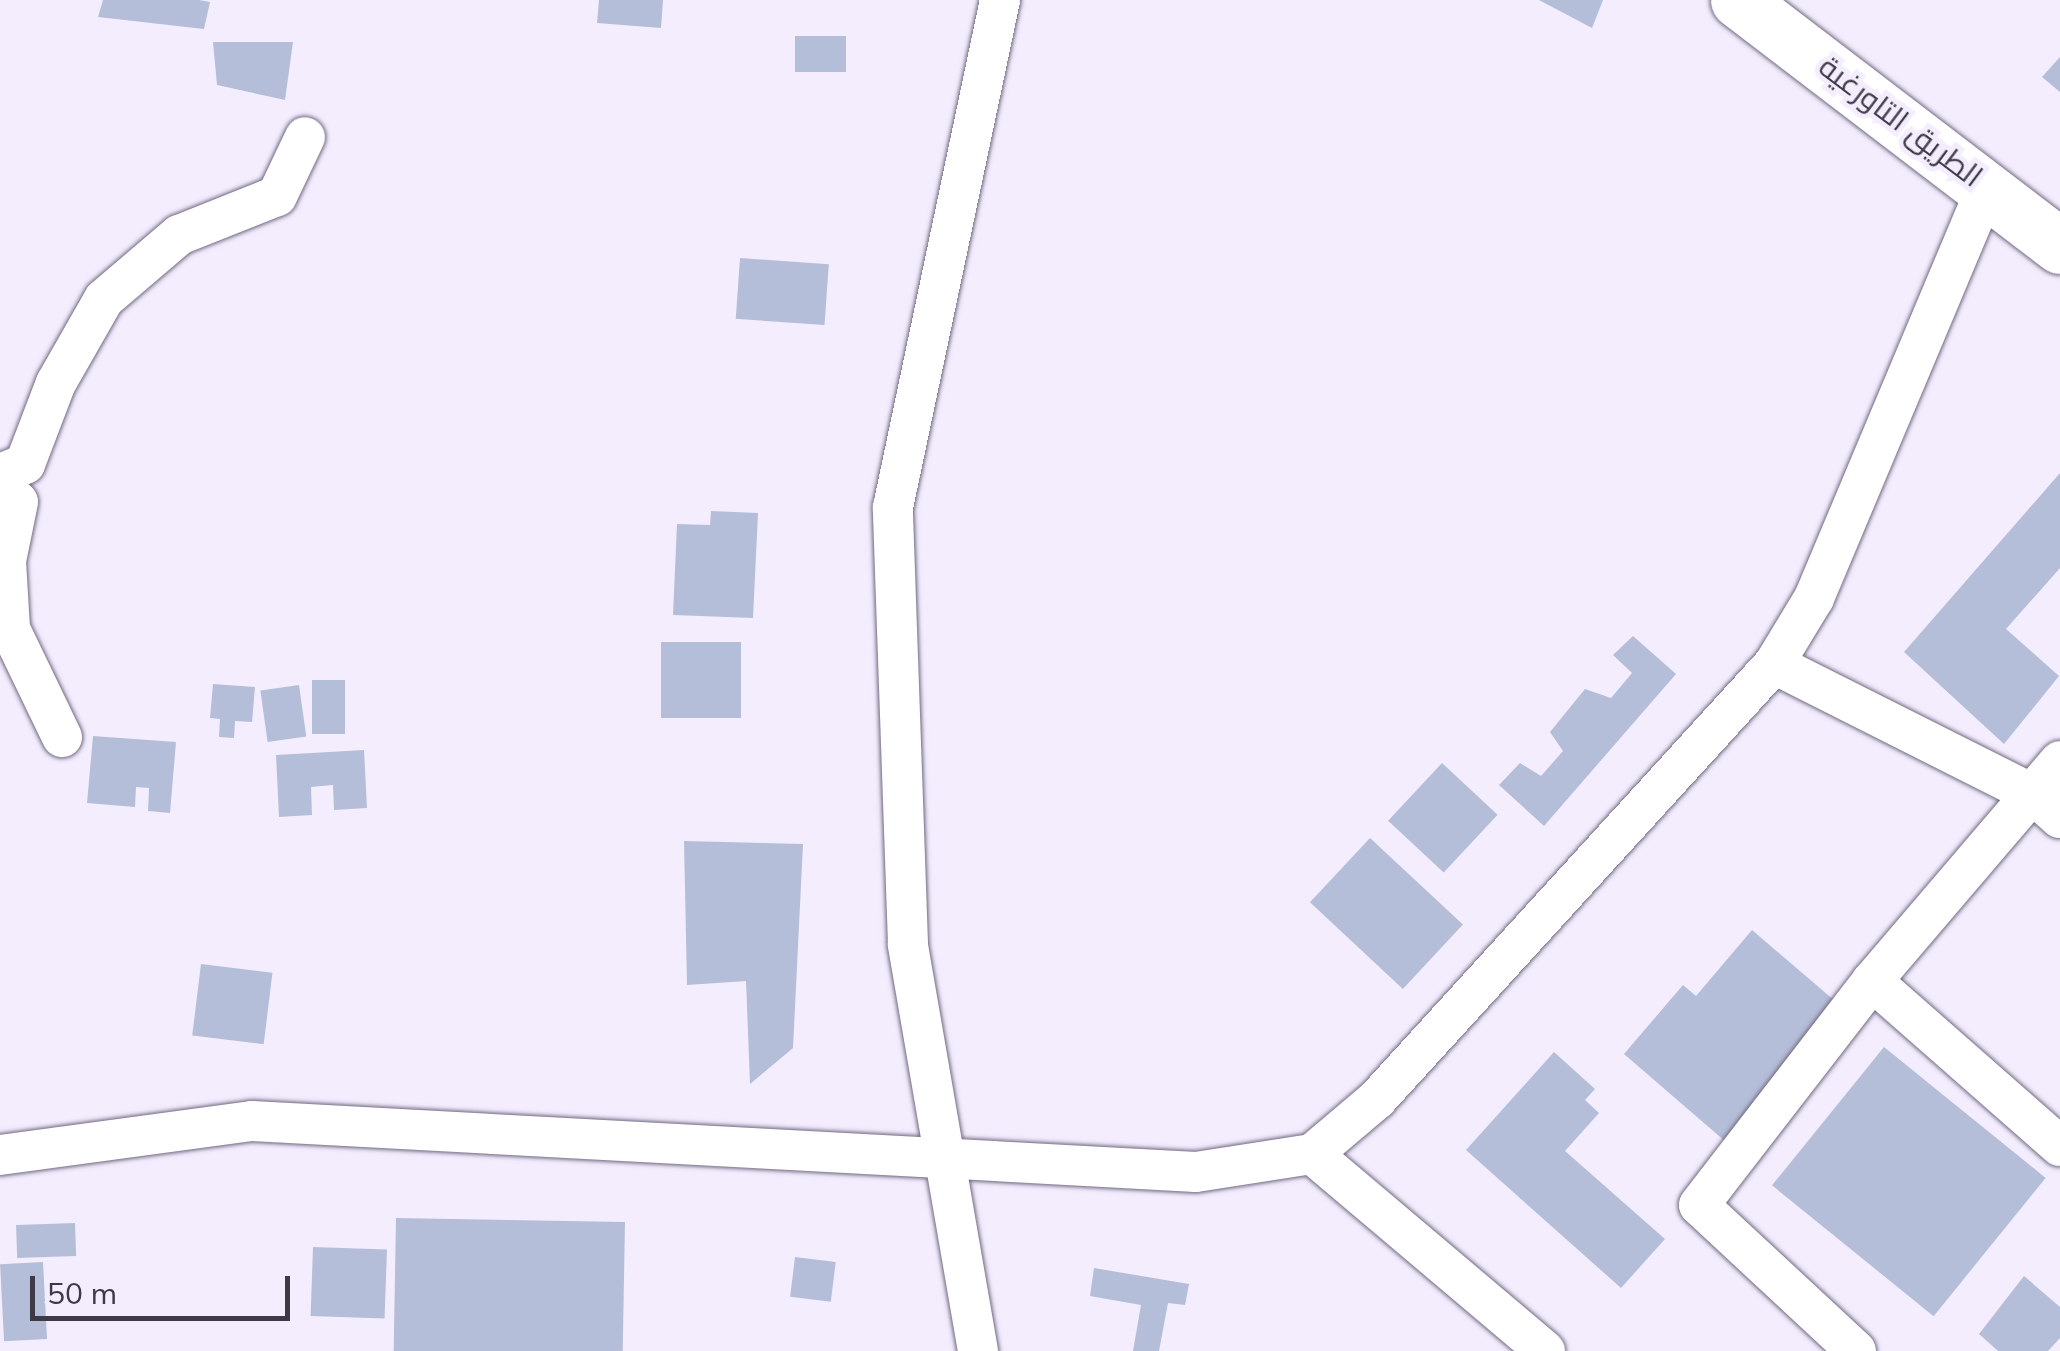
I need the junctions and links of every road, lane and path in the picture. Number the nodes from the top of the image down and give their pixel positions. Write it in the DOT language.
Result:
graph roads {
  1 [pos="1000,0"];
  2 [pos="1738,0"];
  3 [pos="305,137"];
  4 [pos="1988,185"];
  5 [pos="2060,246"];
  6 [pos="0,474"];
  7 [pos="0,484"];
  8 [pos="1774,664"];
  9 [pos="62,737"];
  10 [pos="2060,760"];
  11 [pos="2046,806"];
  12 [pos="1872,981"];
  13 [pos="2060,1146"];
  14 [pos="1312,1154"];
  15 [pos="0,1155"];
  16 [pos="943,1158"];
  17 [pos="978,1351"];
  18 [pos="1545,1351"];
  19 [pos="1856,1351"];
  1 -- 16 [label="street"];
  2 -- 4 [label="street, الطريق التاورغية"];
  3 -- 6 [label="street"];
  4 -- 5 [label="street, الطريق التاورغية"];
  4 -- 8 [label="street"];
  7 -- 9 [label="street"];
  8 -- 11 [label="street"];
  8 -- 14 [label="street"];
  10 -- 11 [label="street"];
  11 -- 12 [label="street"];
  12 -- 13 [label="street"];
  12 -- 19 [label="street"];
  14 -- 16 [label="street"];
  14 -- 18 [label="street"];
  15 -- 16 [label="street"];
  16 -- 17 [label="street"];
}
